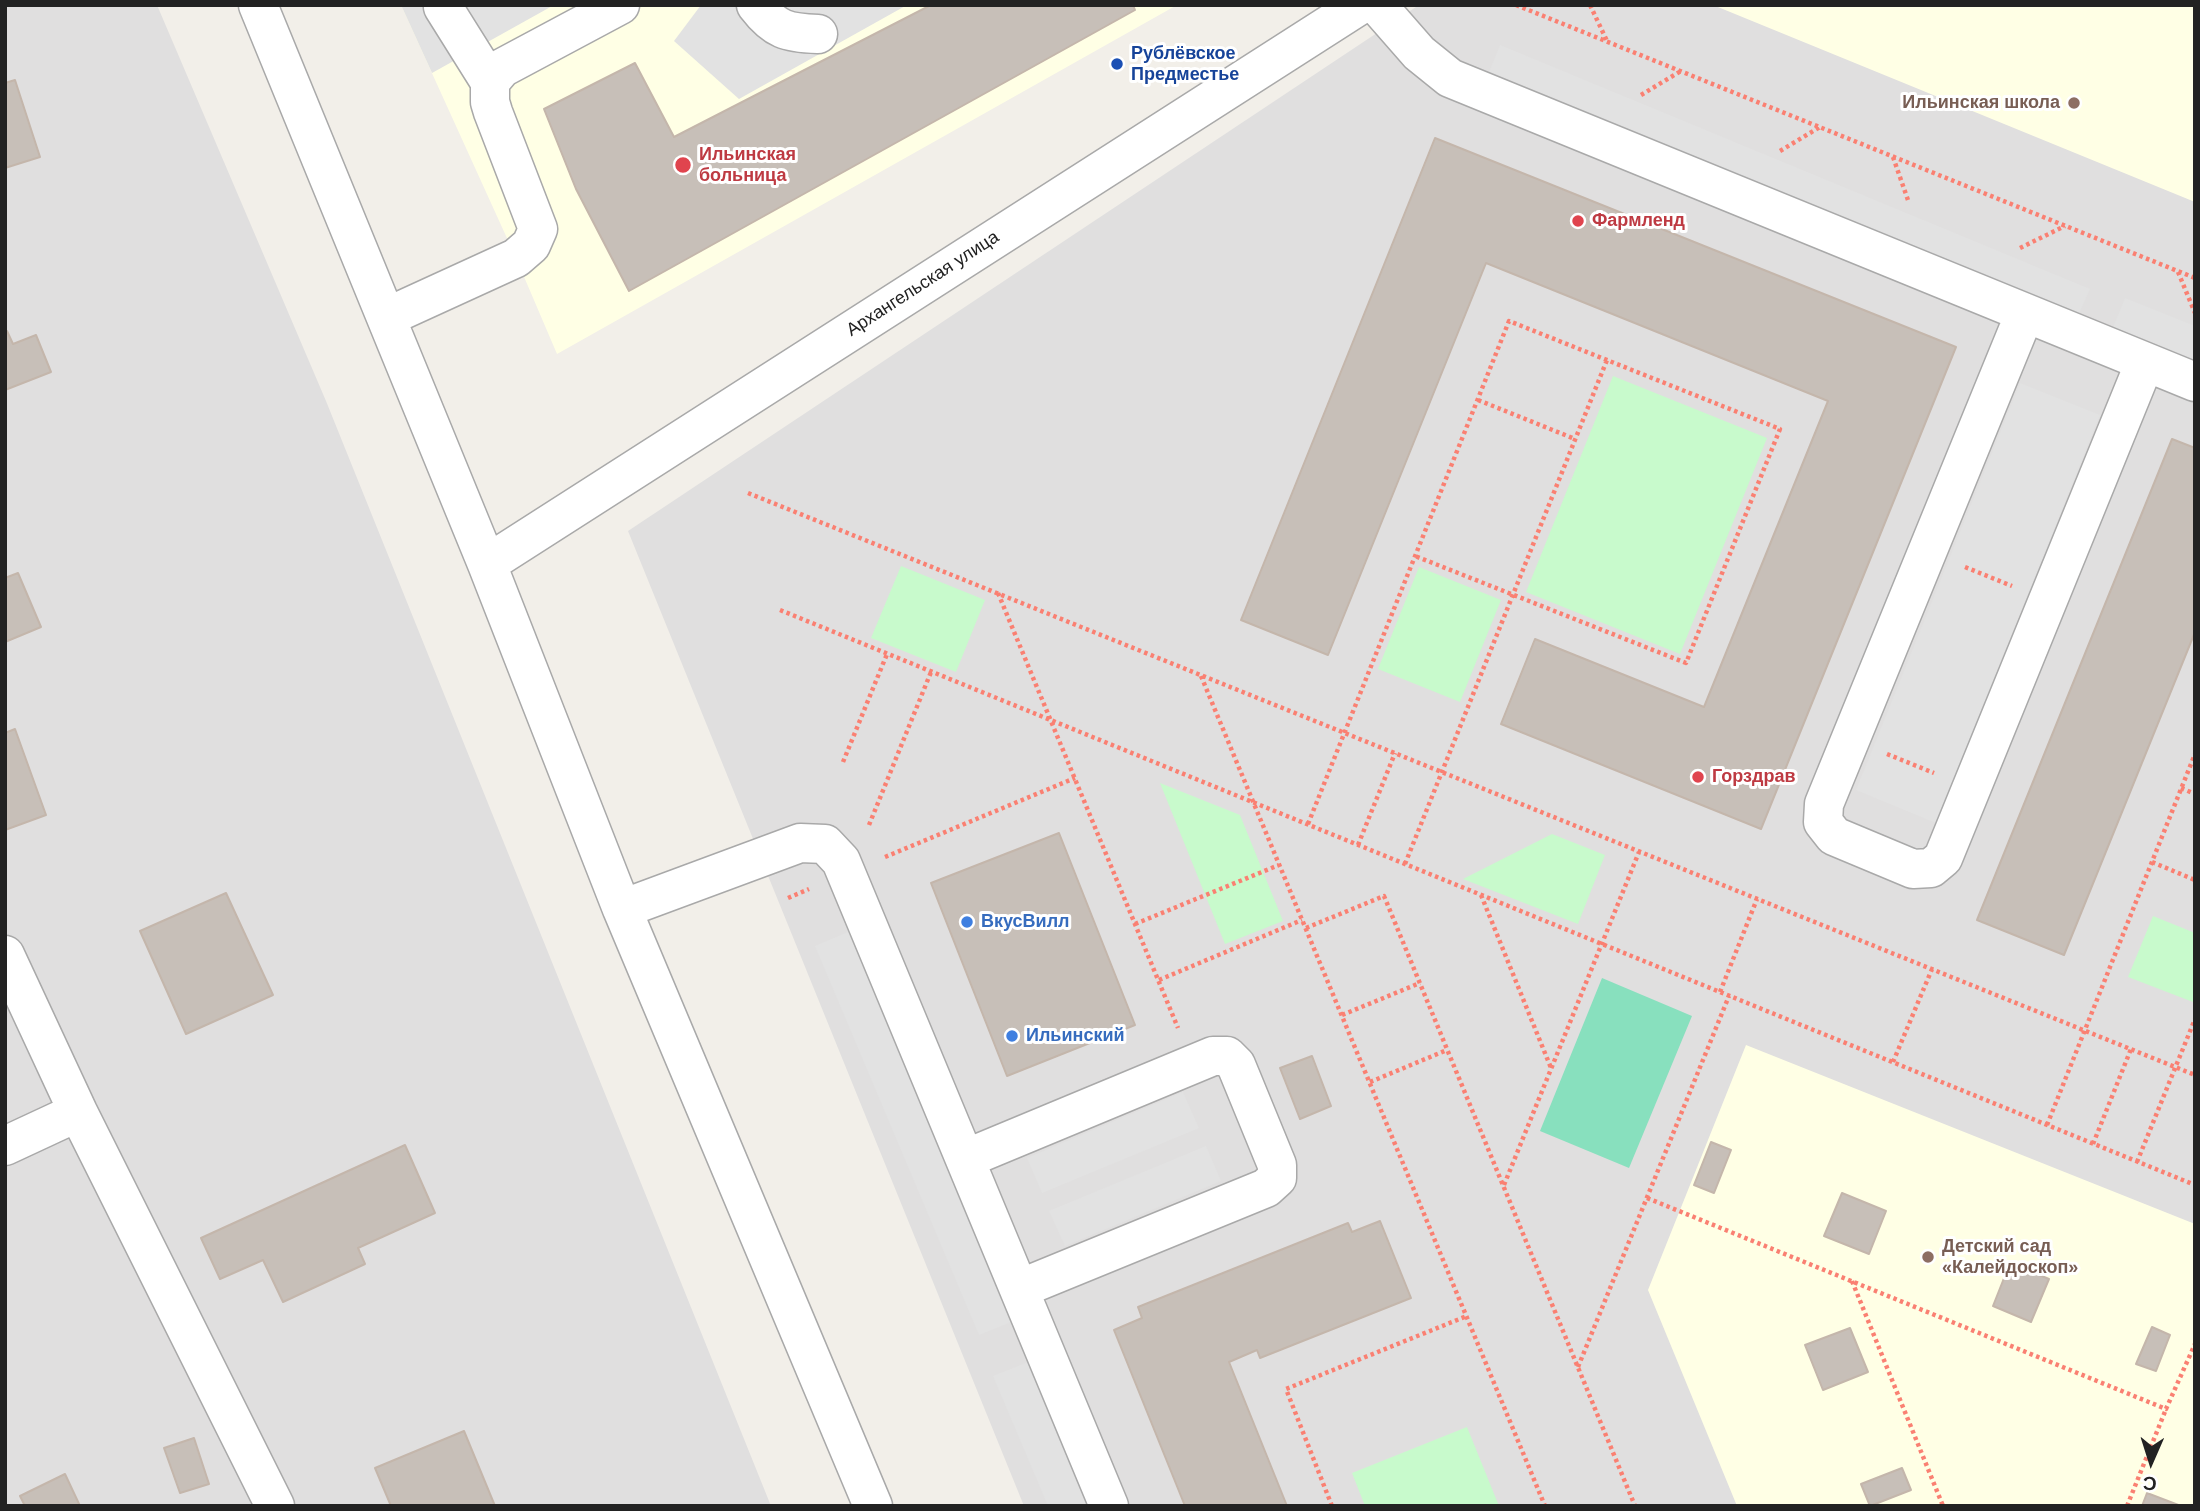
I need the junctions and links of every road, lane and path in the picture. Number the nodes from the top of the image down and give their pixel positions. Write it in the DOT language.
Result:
graph roads {
  1 [pos="258,5"];
  2 [pos="446,5"];
  3 [pos="620,5"];
  4 [pos="756,5"];
  5 [pos="1360,5"];
  6 [pos="1377,5"];
  7 [pos="1516,5"];
  8 [pos="1590,5"];
  9 [pos="818,34"];
  10 [pos="1607,41"];
  11 [pos="1682,71"];
  12 [pos="490,82"];
  13 [pos="1641,95"];
  14 [pos="1820,127"];
  15 [pos="1780,151"];
  16 [pos="1893,157"];
  17 [pos="1909,203"];
  18 [pos="2066,226"];
  19 [pos="2020,247"];
  20 [pos="2178,271"];
  21 [pos="2195,278"];
  22 [pos="2025,313"];
  23 [pos="2195,313"];
  24 [pos="387,317"];
  25 [pos="1607,360"];
  26 [pos="2145,362"];
  27 [pos="2195,382"];
  28 [pos="1478,400"];
  29 [pos="1575,439"];
  30 [pos="748,493"];
  31 [pos="1415,556"];
  32 [pos="487,564"];
  33 [pos="1964,566"];
  34 [pos="2014,586"];
  35 [pos="998,593"];
  36 [pos="1513,595"];
  37 [pos="780,610"];
  38 [pos="887,654"];
  39 [pos="931,672"];
  40 [pos="1200,675"];
  41 [pos="1050,720"];
  42 [pos="1344,733"];
  43 [pos="1876,750"];
  44 [pos="1395,753"];
  45 [pos="2195,754"];
  46 [pos="843,762"];
  47 [pos="1442,772"];
  48 [pos="1937,774"];
  49 [pos="1075,778"];
  50 [pos="2181,788"];
  51 [pos="2195,794"];
  52 [pos="1253,803"];
  53 [pos="1308,824"];
  54 [pos="869,825"];
  55 [pos="1358,845"];
  56 [pos="1639,852"];
  57 [pos="2152,862"];
  58 [pos="1405,864"];
  59 [pos="1279,865"];
  60 [pos="846,874"];
  61 [pos="2195,880"];
  62 [pos="1481,895"];
  63 [pos="788,898"];
  64 [pos="1757,899"];
  65 [pos="622,909"];
  66 [pos="1302,920"];
  67 [pos="1135,924"];
  68 [pos="1306,928"];
  69 [pos="1602,944"];
  70 [pos="5,955"];
  71 [pos="1932,969"];
  72 [pos="1158,980"];
  73 [pos="1420,983"];
  74 [pos="1720,992"];
  75 [pos="1729,996"];
  76 [pos="1342,1015"];
  77 [pos="2195,1019"];
  78 [pos="1179,1029"];
  79 [pos="2084,1031"];
  80 [pos="2132,1049"];
  81 [pos="1447,1050"];
  82 [pos="1893,1062"];
  83 [pos="2176,1067"];
  84 [pos="1551,1069"];
  85 [pos="2195,1075"];
  86 [pos="1370,1082"];
  87 [pos="78,1112"];
  88 [pos="2047,1125"];
  89 [pos="2093,1144"];
  90 [pos="5,1146"];
  91 [pos="965,1159"];
  92 [pos="2137,1162"];
  93 [pos="2195,1185"];
  94 [pos="1504,1186"];
  95 [pos="1647,1198"];
  96 [pos="1852,1281"];
  97 [pos="1019,1289"];
  98 [pos="1467,1316"];
  99 [pos="2195,1343"];
  100 [pos="1578,1367"];
  101 [pos="2166,1409"];
  102 [pos="266,1503"];
  103 [pos="873,1506"];
  104 [pos="1109,1506"];
  105 [pos="1332,1506"];
  106 [pos="1545,1506"];
  107 [pos="1635,1506"];
  108 [pos="1943,1506"];
  109 [pos="2127,1506"];
  1 -- 24 [label="street"];
  2 -- 12 [label="street"];
  3 -- 12 [label="street"];
  4 -- 9 [label="street"];
  5 -- 32 [label="street, Архангельская улица"];
  6 -- 22 [label="street"];
  7 -- 10 [label="path"];
  8 -- 10 [label="path"];
  10 -- 11 [label="path"];
  11 -- 13 [label="path"];
  11 -- 14 [label="path"];
  12 -- 24 [label="street"];
  14 -- 15 [label="path"];
  14 -- 16 [label="path"];
  16 -- 17 [label="path"];
  16 -- 18 [label="path"];
  18 -- 19 [label="path"];
  18 -- 20 [label="path"];
  20 -- 21 [label="path"];
  20 -- 23 [label="path"];
  22 -- 26 [label="street"];
  22 -- 26 [label="street"];
  24 -- 32 [label="street"];
  25 -- 28 [label="path"];
  25 -- 29 [label="path"];
  25 -- 36 [label="path"];
  26 -- 27 [label="street"];
  28 -- 29 [label="path"];
  28 -- 31 [label="path"];
  29 -- 36 [label="path"];
  30 -- 35 [label="path"];
  31 -- 36 [label="path"];
  31 -- 42 [label="path"];
  32 -- 65 [label="street"];
  33 -- 34 [label="path"];
  35 -- 40 [label="path"];
  35 -- 41 [label="path"];
  36 -- 47 [label="path"];
  37 -- 38 [label="path"];
  38 -- 39 [label="path"];
  38 -- 46 [label="path"];
  39 -- 41 [label="path"];
  39 -- 54 [label="path"];
  40 -- 42 [label="path"];
  40 -- 52 [label="path"];
  41 -- 49 [label="path"];
  41 -- 52 [label="path"];
  42 -- 44 [label="path"];
  42 -- 53 [label="path"];
  43 -- 48 [label="path"];
  44 -- 47 [label="path"];
  44 -- 55 [label="path"];
  45 -- 50 [label="path"];
  47 -- 56 [label="path"];
  47 -- 58 [label="path"];
  49 -- 60 [label="path"];
  49 -- 67 [label="path"];
  50 -- 51 [label="path"];
  50 -- 57 [label="path"];
  52 -- 53 [label="path"];
  52 -- 59 [label="path"];
  53 -- 55 [label="path"];
  55 -- 58 [label="path"];
  56 -- 64 [label="path"];
  56 -- 69 [label="path"];
  57 -- 61 [label="path"];
  57 -- 79 [label="path"];
  58 -- 62 [label="path"];
  59 -- 66 [label="path"];
  59 -- 67 [label="path"];
  60 -- 63 [label="path"];
  60 -- 65 [label="street"];
  60 -- 91 [label="street"];
  62 -- 69 [label="path"];
  62 -- 84 [label="path"];
  64 -- 71 [label="path"];
  64 -- 74 [label="path"];
  65 -- 103 [label="street"];
  66 -- 68 [label="path"];
  66 -- 72 [label="path"];
  67 -- 72 [label="path"];
  68 -- 73 [label="path"];
  68 -- 76 [label="path"];
  69 -- 74 [label="path"];
  69 -- 84 [label="path"];
  70 -- 87 [label="street"];
  71 -- 79 [label="path"];
  71 -- 82 [label="path"];
  72 -- 78 [label="path"];
  73 -- 76 [label="path"];
  73 -- 81 [label="path"];
  74 -- 75 [label="path"];
  75 -- 82 [label="path"];
  75 -- 95 [label="path"];
  76 -- 86 [label="path"];
  77 -- 83 [label="path"];
  79 -- 80 [label="path"];
  79 -- 88 [label="path"];
  80 -- 83 [label="path"];
  80 -- 89 [label="path"];
  81 -- 86 [label="path"];
  81 -- 94 [label="path"];
  82 -- 88 [label="path"];
  83 -- 85 [label="path"];
  83 -- 92 [label="path"];
  84 -- 94 [label="path"];
  86 -- 98 [label="path"];
  87 -- 90 [label="street"];
  87 -- 102 [label="street"];
  88 -- 89 [label="path"];
  89 -- 92 [label="path"];
  91 -- 97 [label="street"];
  91 -- 97 [label="street"];
  92 -- 93 [label="path"];
  94 -- 100 [label="path"];
  95 -- 96 [label="path"];
  95 -- 100 [label="path"];
  96 -- 101 [label="path"];
  96 -- 108 [label="path"];
  97 -- 104 [label="street"];
  98 -- 105 [label="path"];
  98 -- 106 [label="path"];
  99 -- 101 [label="path"];
  100 -- 107 [label="path"];
  101 -- 109 [label="path"];
}
